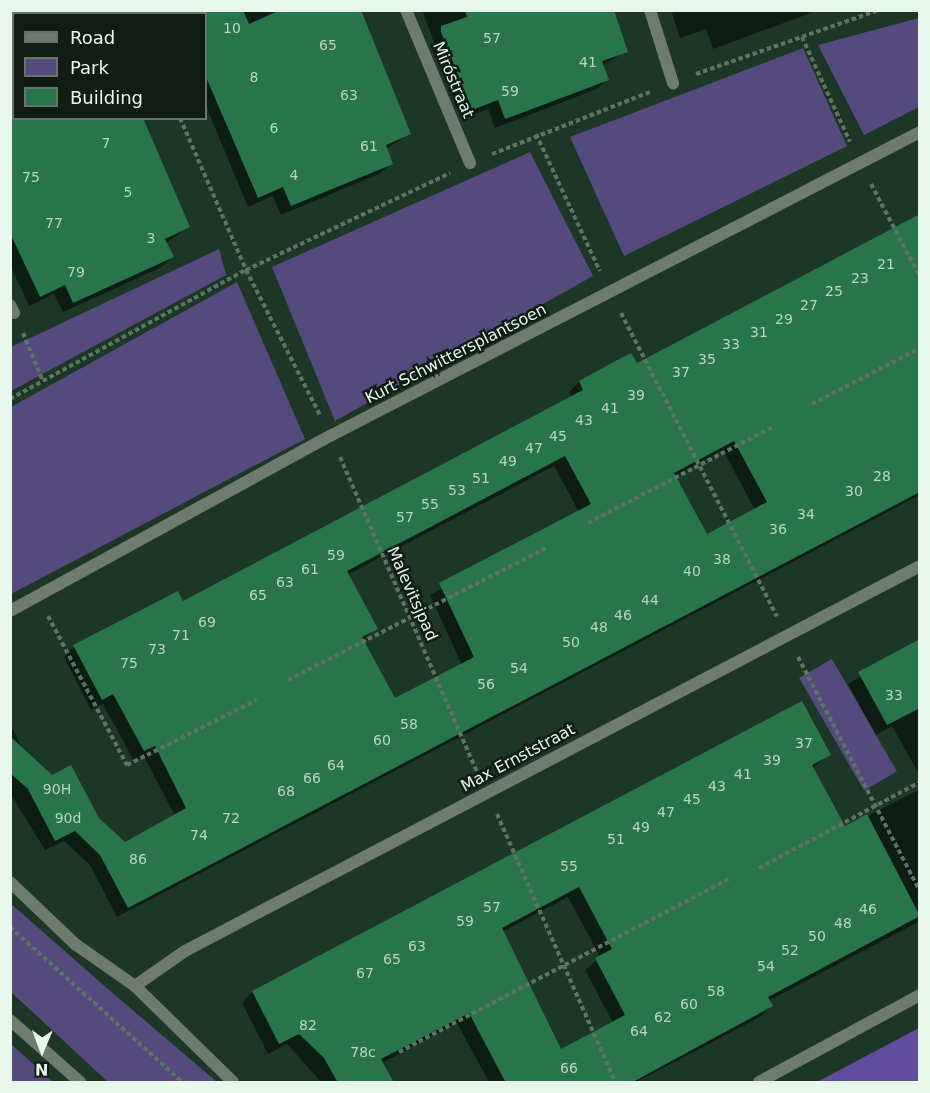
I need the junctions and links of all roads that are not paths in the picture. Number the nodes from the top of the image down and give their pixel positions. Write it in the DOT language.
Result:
graph roads {
  1 [pos="406,10"];
  2 [pos="650,10"];
  3 [pos="673,83"];
  4 [pos="920,132"];
  5 [pos="470,163"];
  6 [pos="920,566"];
  7 [pos="10,611"];
  8 [pos="10,882"];
  9 [pos="135,986"];
  10 [pos="920,995"];
  11 [pos="10,1020"];
  12 [pos="763,1081"];
  13 [pos="80,1083"];
  14 [pos="233,1083"];
  1 -- 5 [label="street, Miróstraat"];
  2 -- 3 [label="street"];
  4 -- 7 [label="street, Kurt Schwittersplantsoen"];
  6 -- 9 [label="street, Max Ernststraat"];
  8 -- 9 [label="street"];
  9 -- 14 [label="street"];
  10 -- 12 [label="street"];
  11 -- 13 [label="street"];
}
